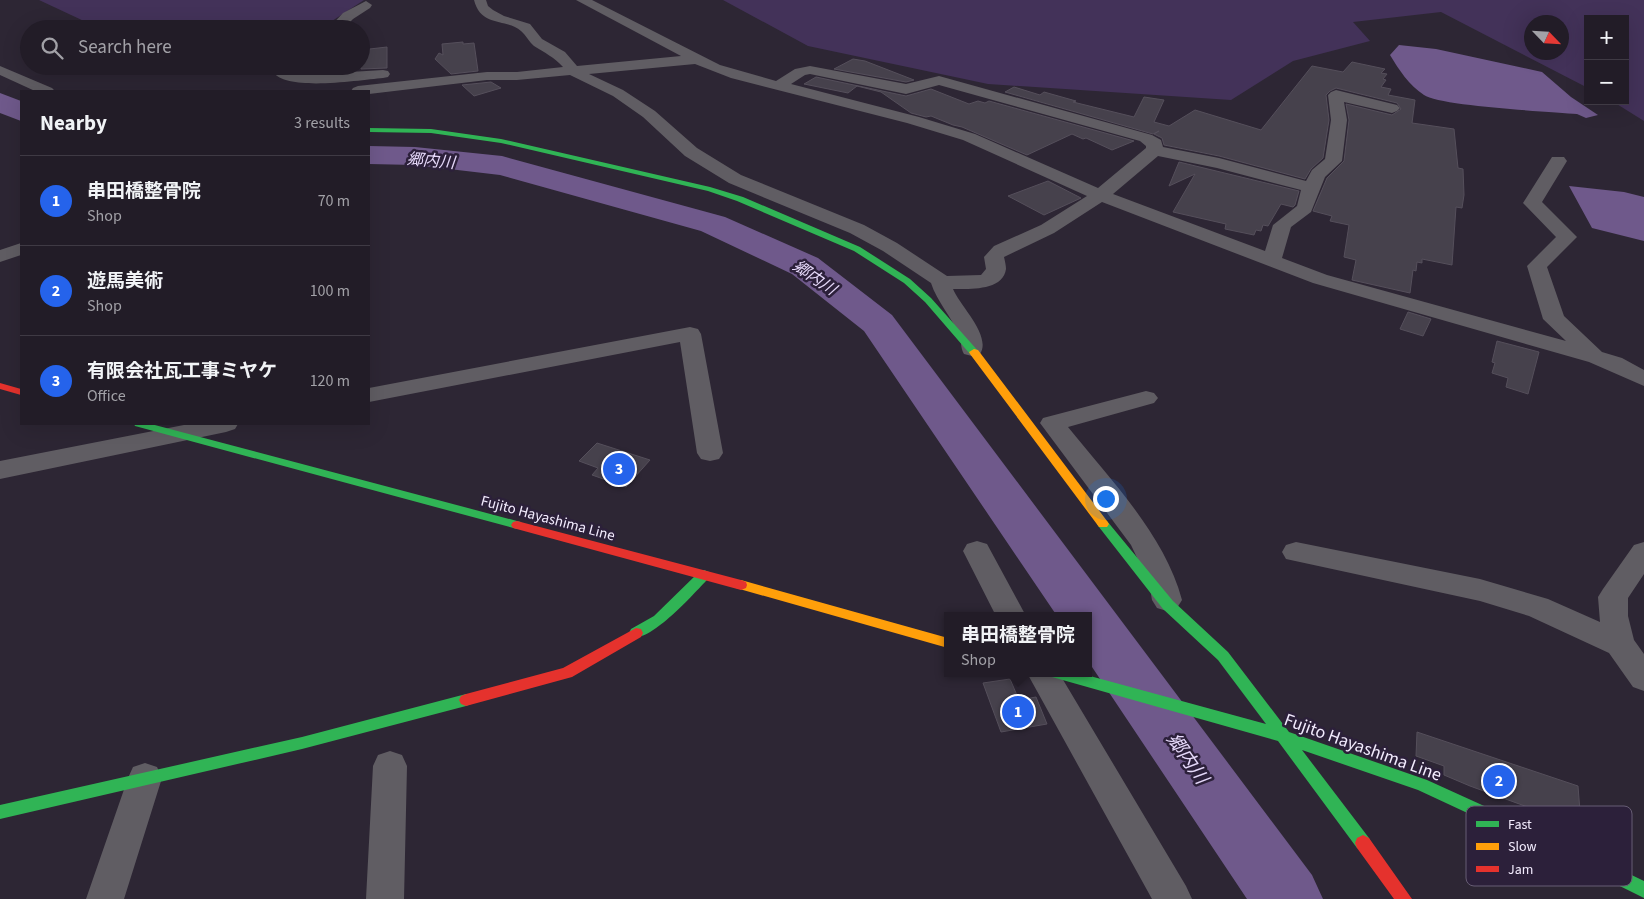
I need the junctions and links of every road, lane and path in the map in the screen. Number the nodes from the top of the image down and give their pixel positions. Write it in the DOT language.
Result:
graph roads {
  1 [pos="480,0"];
  2 [pos="582,0"];
  3 [pos="366,5"];
  4 [pos="344,20"];
  5 [pos="698,59"];
  6 [pos="0,70"];
  7 [pos="573,71"];
  8 [pos="285,75"];
  9 [pos="487,76"];
  10 [pos="430,79"];
  11 [pos="778,86"];
  12 [pos="906,89"];
  13 [pos="45,90"];
  14 [pos="360,90"];
  15 [pos="367,90"];
  16 [pos="866,108"];
  17 [pos="1392,108"];
  18 [pos="370,130"];
  19 [pos="1154,150"];
  20 [pos="1558,161"];
  21 [pos="1311,187"];
  22 [pos="1099,195"];
  23 [pos="20,249"];
  24 [pos="0,256"];
  25 [pos="1272,260"];
  26 [pos="941,282"];
  27 [pos="972,349"];
  28 [pos="1597,357"];
  29 [pos="1644,379"];
  30 [pos="0,386"];
  31 [pos="20,392"];
  32 [pos="370,395"];
  33 [pos="1146,398"];
  34 [pos="143,425"];
  35 [pos="221,425"];
  36 [pos="176,434"];
  37 [pos="1058,447"];
  38 [pos="710,453"];
  39 [pos="0,470"];
  40 [pos="977,551"];
  41 [pos="1296,552"];
  42 [pos="1644,552"];
  43 [pos="704,575"];
  44 [pos="1168,605"];
  45 [pos="1009,612"];
  46 [pos="944,642"];
  47 [pos="1634,659"];
  48 [pos="1044,677"];
  49 [pos="1072,677"];
  50 [pos="1286,738"];
  51 [pos="390,766"];
  52 [pos="145,778"];
  53 [pos="1468,806"];
  54 [pos="0,812"];
  55 [pos="1632,884"];
  56 [pos="1644,890"];
  57 [pos="105,899"];
  58 [pos="385,899"];
  59 [pos="1173,899"];
  60 [pos="1404,899"];
  1 -- 7 [label="street"];
  2 -- 5 [label="street"];
  3 -- 4 [label="street"];
  5 -- 7 [label="street"];
  5 -- 11 [label="street"];
  6 -- 13 [label="street"];
  7 -- 9 [label="street"];
  7 -- 26 [label="street"];
  8 -- 10 [label="street"];
  9 -- 10 [label="street"];
  9 -- 15 [label="street"];
  10 -- 14 [label="street"];
  11 -- 12 [label="street"];
  11 -- 16 [label="street"];
  12 -- 16 [label="street"];
  12 -- 19 [label="street"];
  16 -- 22 [label="street"];
  17 -- 21 [label="street"];
  18 -- 27 [label="street"];
  19 -- 21 [label="street"];
  19 -- 22 [label="street"];
  20 -- 28 [label="street"];
  21 -- 25 [label="street"];
  22 -- 25 [label="street"];
  22 -- 26 [label="street"];
  23 -- 24 [label="street"];
  25 -- 28 [label="street"];
  26 -- 27 [label="street"];
  27 -- 37 [label="street"];
  28 -- 29 [label="street"];
  30 -- 31 [label="street"];
  32 -- 38 [label="street"];
  33 -- 37 [label="street"];
  34 -- 36 [label="street, Fujito Hayashima Line"];
  35 -- 36 [label="street"];
  36 -- 39 [label="street"];
  36 -- 43 [label="street, Fujito Hayashima Line"];
  37 -- 44 [label="street"];
  40 -- 45 [label="street"];
  41 -- 47 [label="street"];
  42 -- 47 [label="street"];
  43 -- 46 [label="street, Fujito Hayashima Line"];
  43 -- 52 [label="street"];
  44 -- 50 [label="street"];
  48 -- 59 [label="street"];
  49 -- 50 [label="street, Fujito Hayashima Line"];
  50 -- 53 [label="street, Fujito Hayashima Line"];
  50 -- 60 [label="street"];
  51 -- 58 [label="street"];
  52 -- 54 [label="street"];
  52 -- 57 [label="street"];
  55 -- 56 [label="street, Fujito Hayashima Line"];
}
